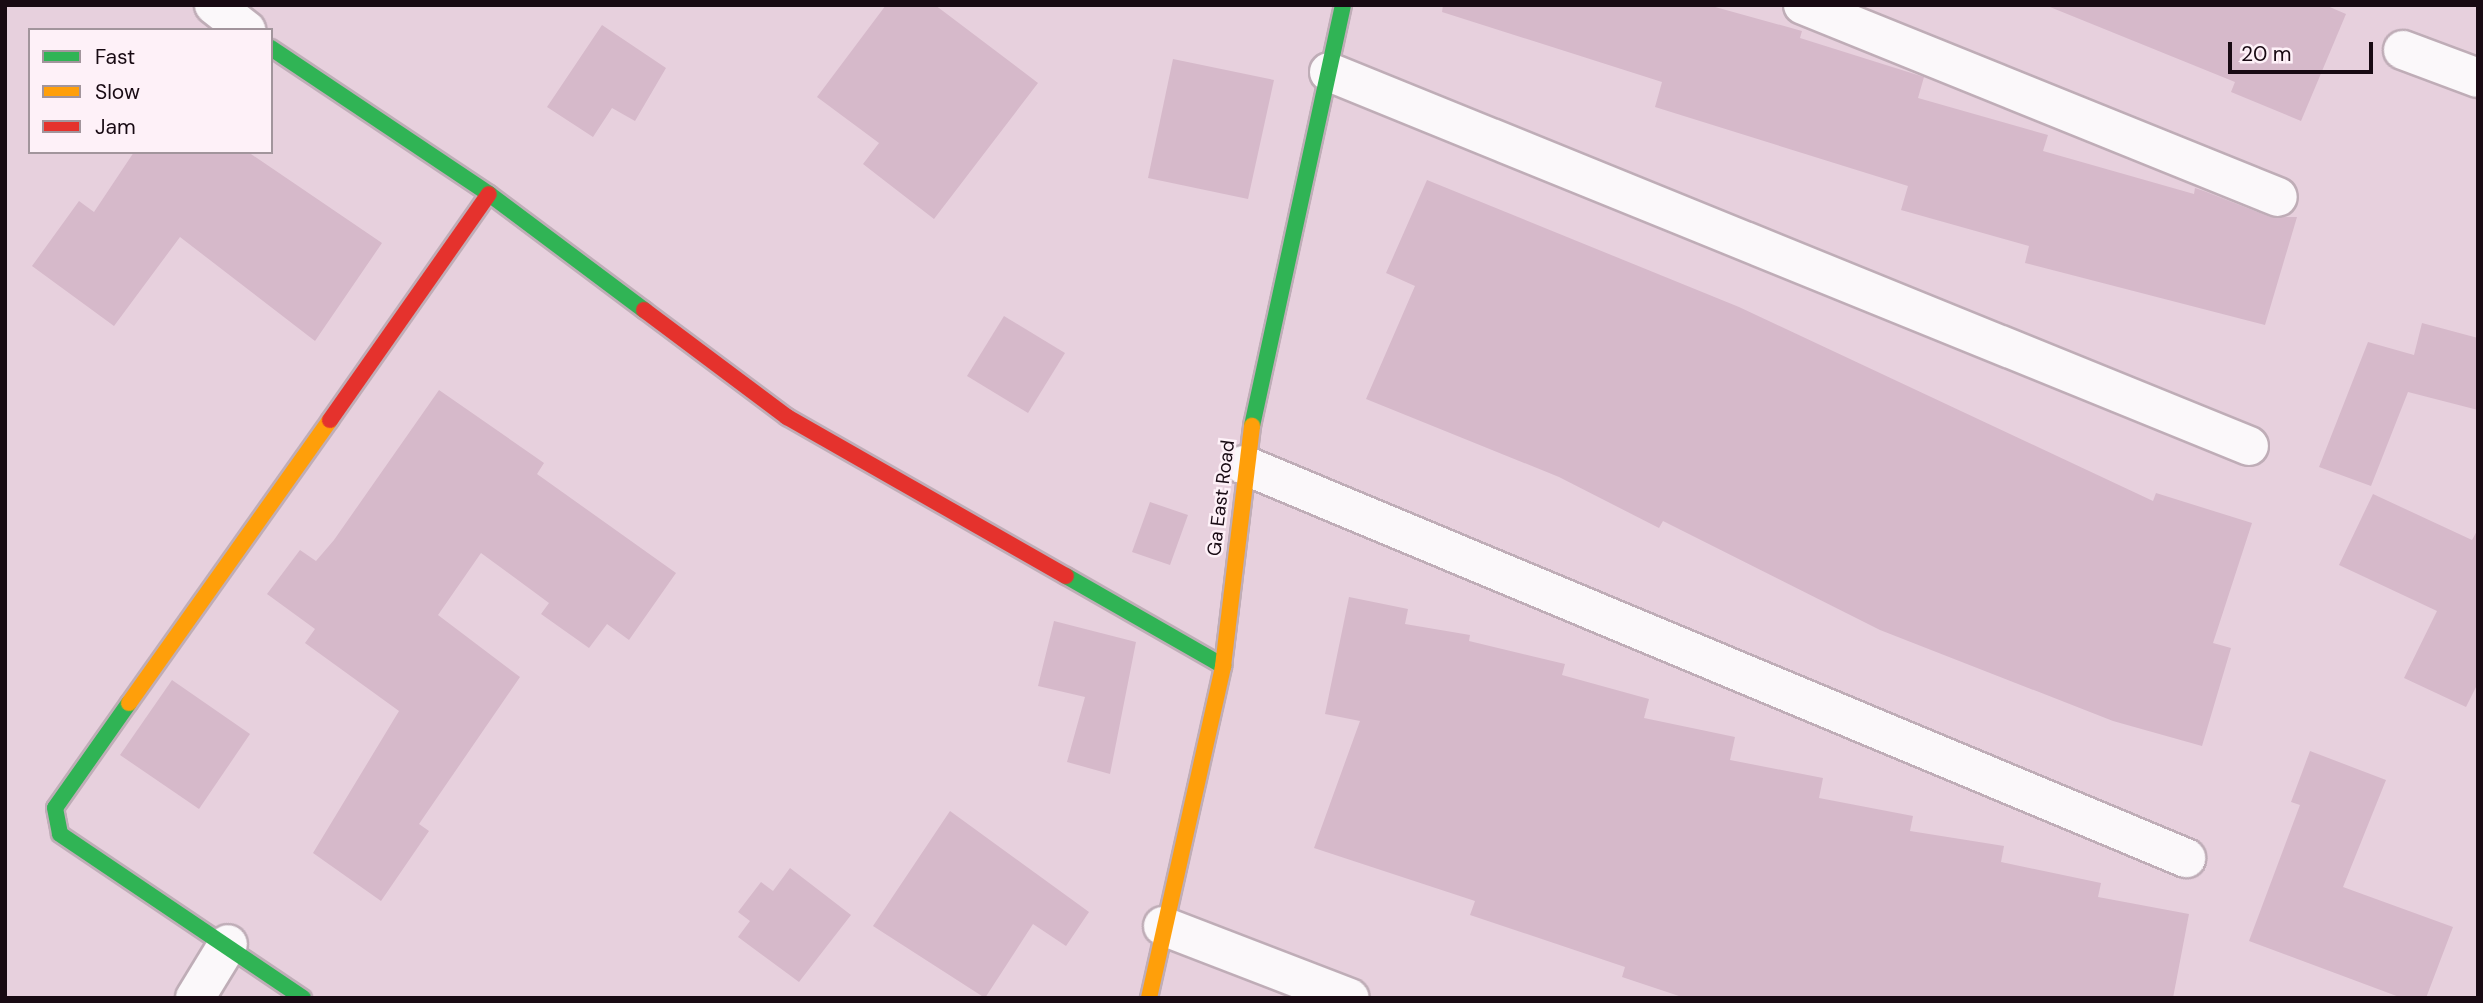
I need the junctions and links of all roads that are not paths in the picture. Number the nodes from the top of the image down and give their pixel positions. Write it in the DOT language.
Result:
graph roads {
  1 [pos="214,5"];
  2 [pos="1343,5"];
  3 [pos="1803,5"];
  4 [pos="243,28"];
  5 [pos="273,49"];
  6 [pos="2403,50"];
  7 [pos="1329,72"];
  8 [pos="2478,78"];
  9 [pos="489,194"];
  10 [pos="2278,197"];
  11 [pos="2249,446"];
  12 [pos="1244,465"];
  13 [pos="1223,666"];
  14 [pos="2186,858"];
  15 [pos="1163,926"];
  16 [pos="228,944"];
  17 [pos="195,998"];
  18 [pos="303,998"];
  19 [pos="1149,998"];
  20 [pos="1350,998"];
  1 -- 4 [label="street"];
  2 -- 7 [label="street, Ga East Road"];
  3 -- 10 [label="street"];
  5 -- 9 [label="street"];
  6 -- 8 [label="street"];
  7 -- 11 [label="street"];
  7 -- 12 [label="street, Ga East Road"];
  9 -- 13 [label="street"];
  9 -- 16 [label="street"];
  12 -- 13 [label="street, Ga East Road"];
  12 -- 14 [label="street"];
  13 -- 15 [label="street, Ga East Road"];
  15 -- 19 [label="street, Ga East Road"];
  15 -- 20 [label="street"];
  16 -- 17 [label="street"];
  16 -- 18 [label="street"];
}
